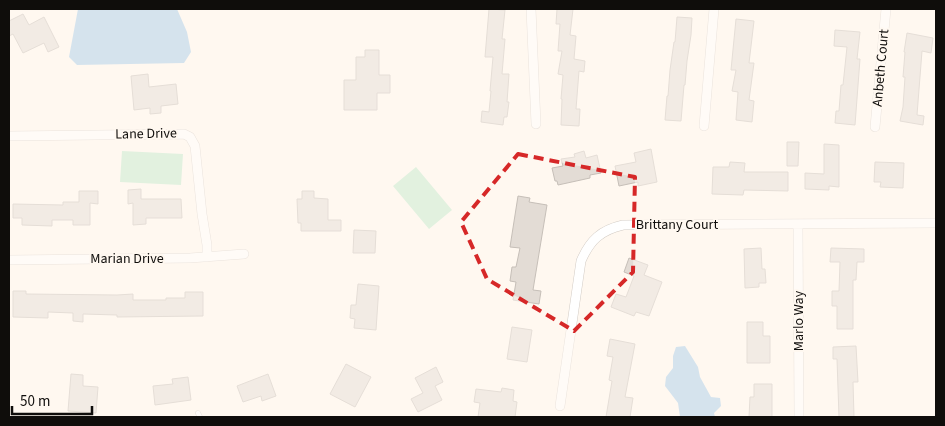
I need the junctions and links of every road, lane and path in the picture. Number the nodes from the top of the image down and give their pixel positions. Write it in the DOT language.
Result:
graph roads {
  1 [pos="531,9"];
  2 [pos="714,9"];
  3 [pos="886,9"];
  4 [pos="536,124"];
  5 [pos="704,126"];
  6 [pos="875,127"];
  7 [pos="9,136"];
  8 [pos="936,223"];
  9 [pos="798,224"];
  10 [pos="244,254"];
  11 [pos="207,257"];
  12 [pos="9,260"];
  13 [pos="560,406"];
  14 [pos="799,417"];
  1 -- 4 [label="street"];
  2 -- 5 [label="street"];
  3 -- 6 [label="street, Anbeth Court"];
  7 -- 11 [label="street, Lane Drive"];
  8 -- 9 [label="street, Brittany Court"];
  9 -- 13 [label="street, Brittany Court"];
  9 -- 14 [label="street, Marlo Way"];
  10 -- 11 [label="street, Marian Drive"];
  11 -- 12 [label="street, Marian Drive"];
}
